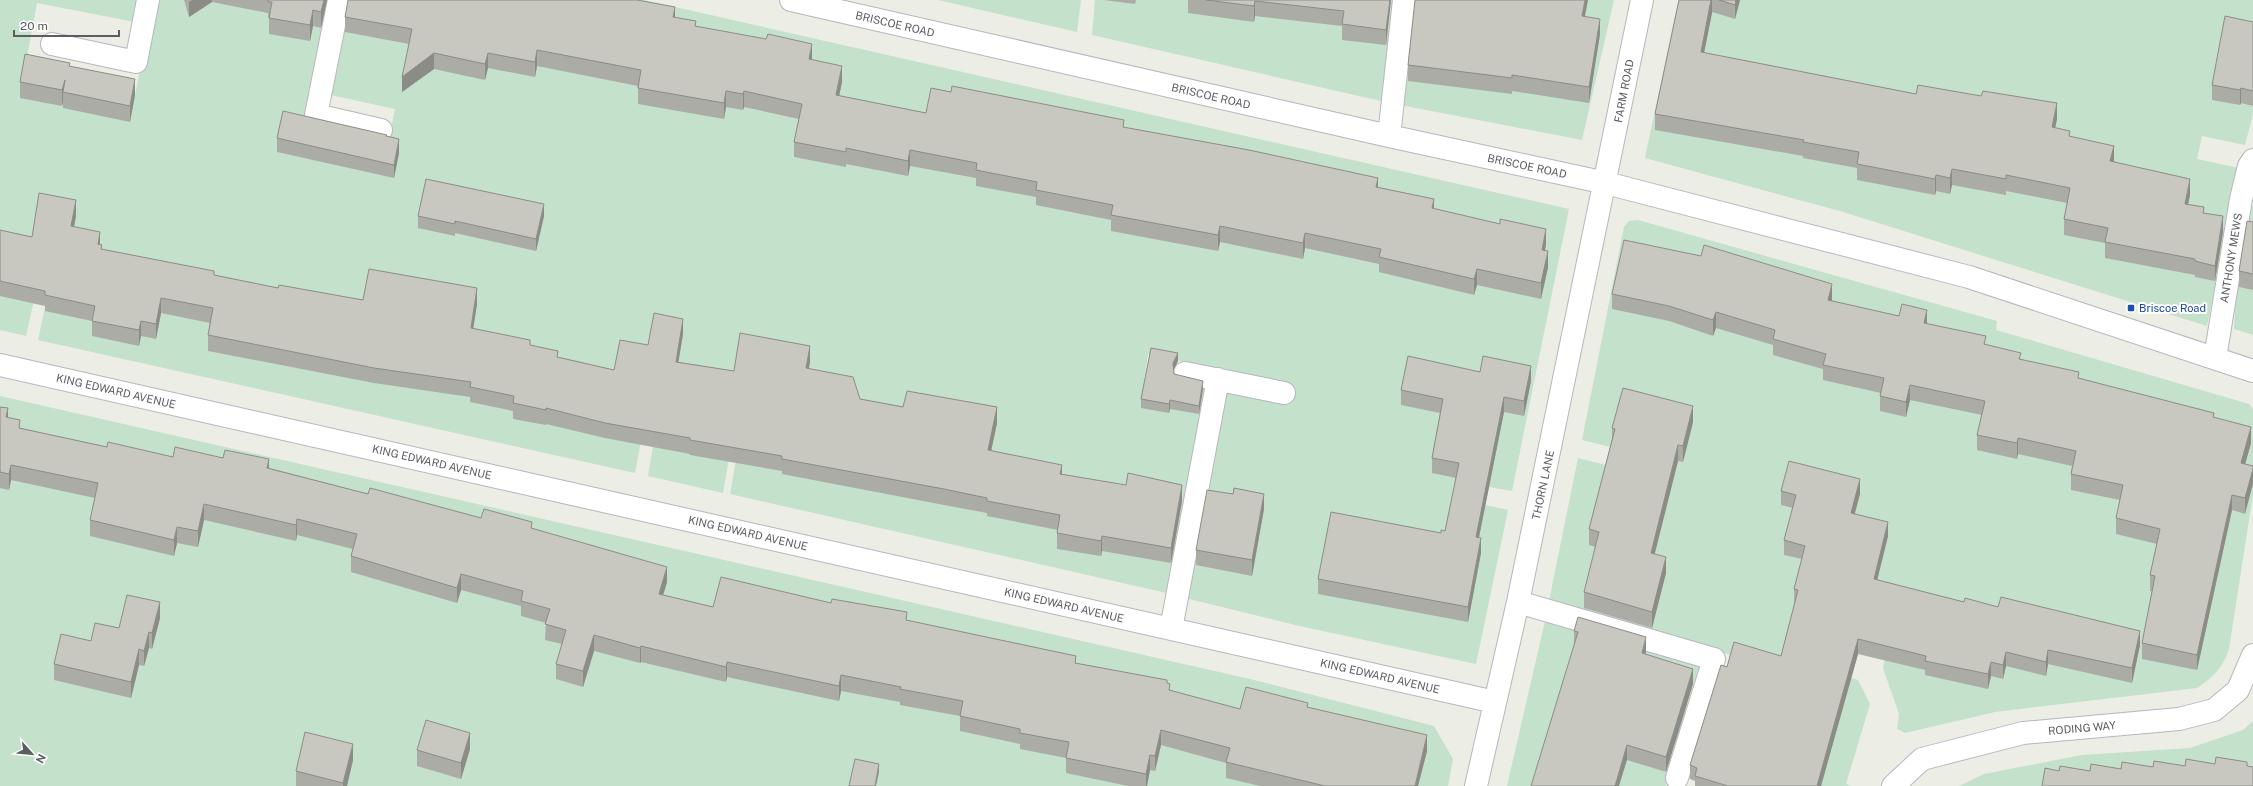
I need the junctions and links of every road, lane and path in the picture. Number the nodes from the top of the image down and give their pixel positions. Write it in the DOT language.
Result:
graph roads {
  1 [pos="148,0"];
  2 [pos="338,0"];
  3 [pos="791,0"];
  4 [pos="1404,0"];
  5 [pos="1642,0"];
  6 [pos="52,44"];
  7 [pos="381,130"];
  8 [pos="1389,136"];
  9 [pos="2253,160"];
  10 [pos="1606,183"];
  11 [pos="2215,358"];
  12 [pos="0,365"];
  13 [pos="2253,371"];
  14 [pos="1186,373"];
  15 [pos="1218,380"];
  16 [pos="1284,393"];
  17 [pos="1518,602"];
  18 [pos="1171,629"];
  19 [pos="2253,655"];
  20 [pos="1495,702"];
  21 [pos="1677,778"];
  22 [pos="1476,786"];
  23 [pos="1893,786"];
  1 -- 6 [label="street"];
  2 -- 7 [label="street"];
  3 -- 8 [label="street, BRISCOE ROAD"];
  4 -- 8 [label="street"];
  5 -- 10 [label="street, FARM ROAD"];
  8 -- 10 [label="street, BRISCOE ROAD"];
  9 -- 11 [label="street, ANTHONY MEWS"];
  10 -- 11 [label="street, BRISCOE ROAD"];
  10 -- 17 [label="street, THORN LANE"];
  11 -- 13 [label="street, BRISCOE ROAD"];
  12 -- 18 [label="street, KING EDWARD AVENUE"];
  14 -- 15 [label="street"];
  15 -- 16 [label="street"];
  15 -- 18 [label="street"];
  17 -- 20 [label="street, THORN LANE"];
  17 -- 21 [label="street"];
  18 -- 20 [label="street, KING EDWARD AVENUE"];
  19 -- 23 [label="street, RODING WAY"];
  20 -- 22 [label="street, THORN LANE"];
}
